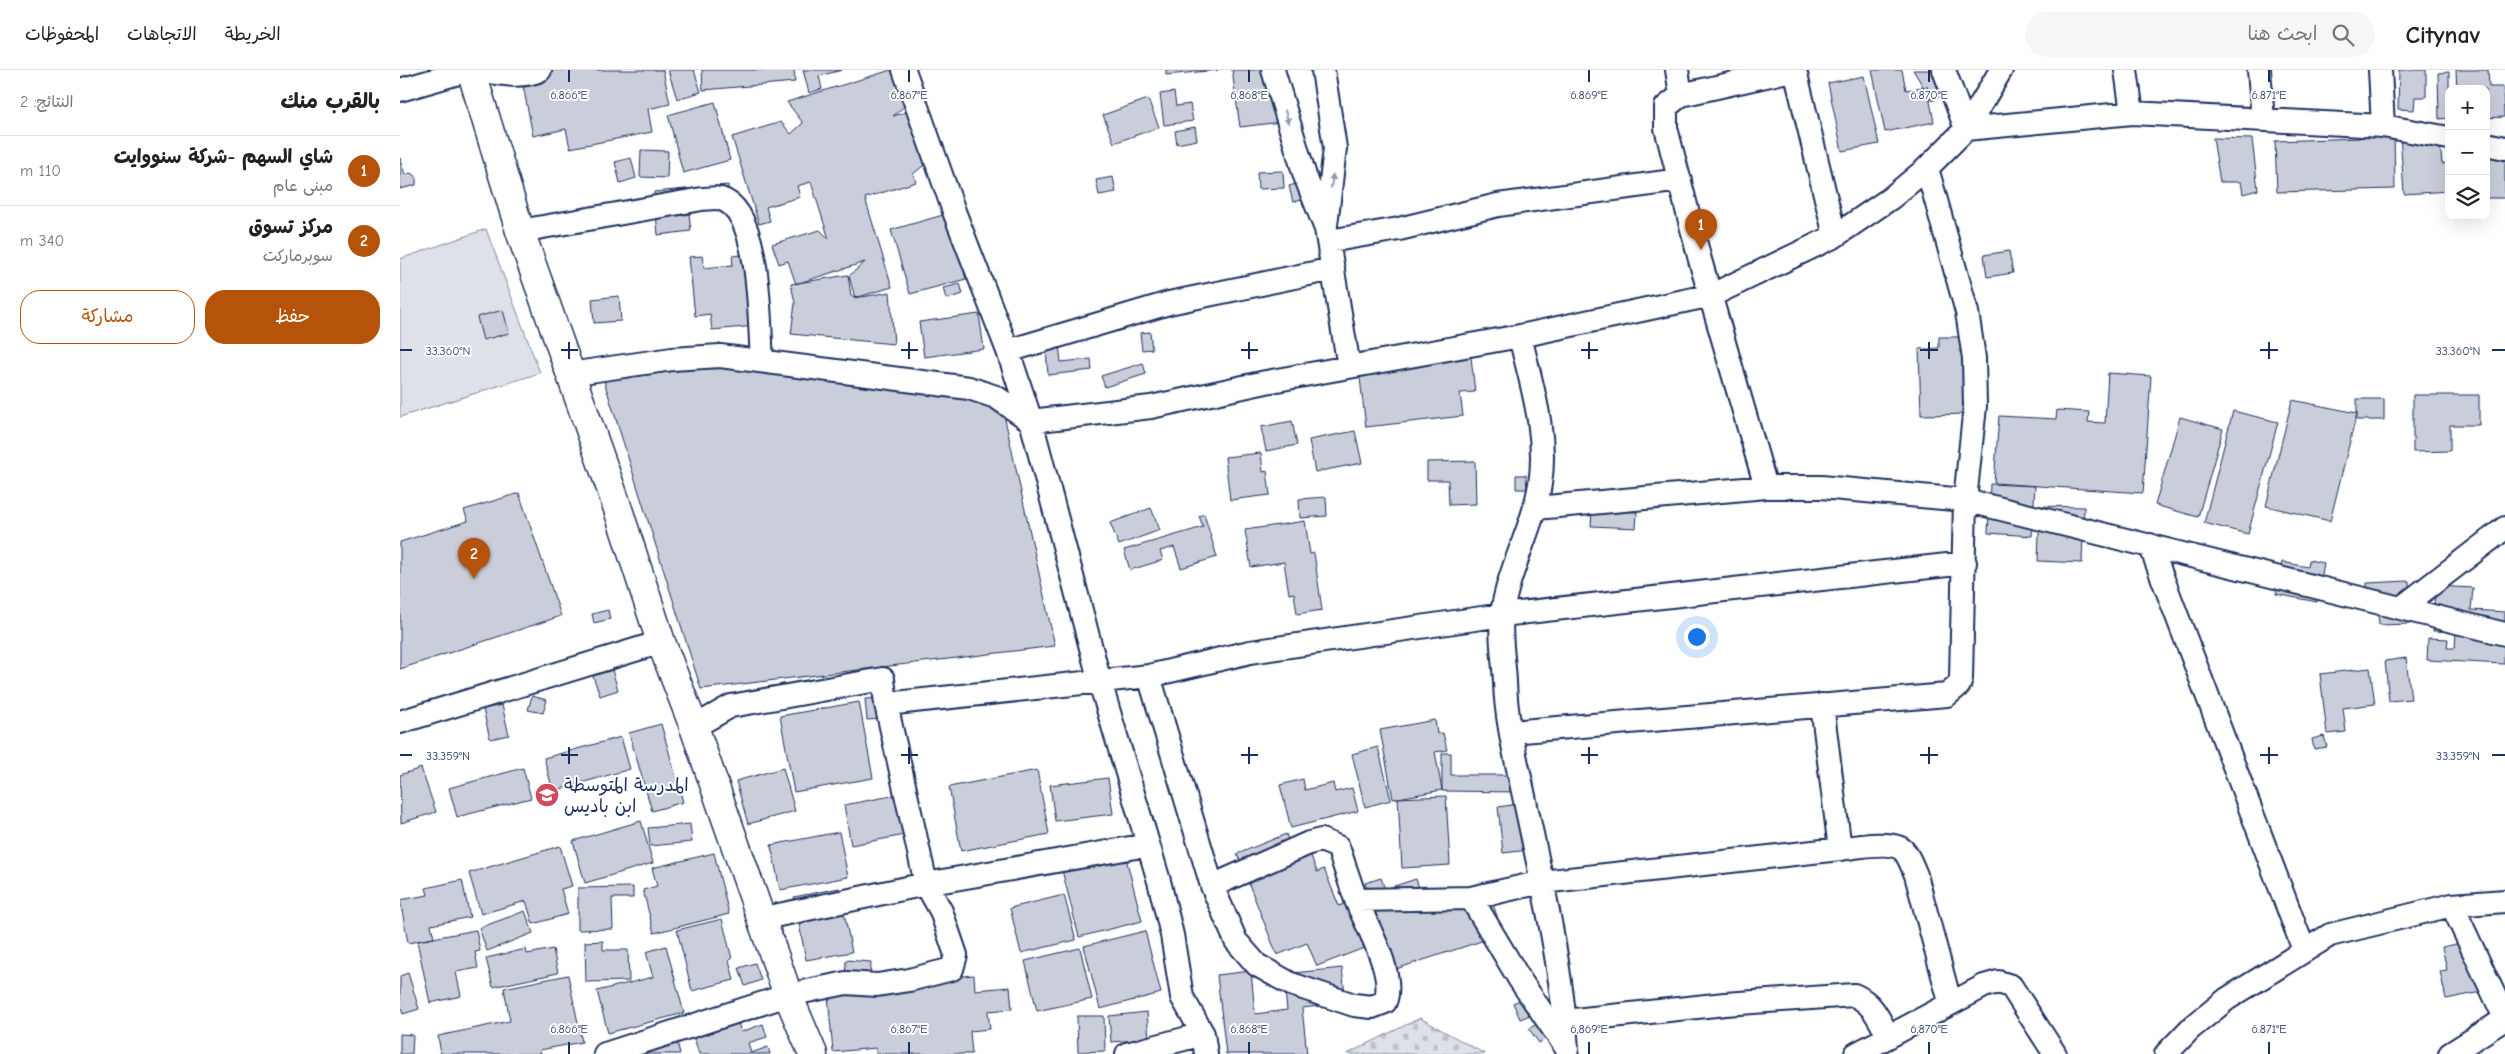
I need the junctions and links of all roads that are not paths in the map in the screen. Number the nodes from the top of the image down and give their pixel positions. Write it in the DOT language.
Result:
graph roads {
  1 [pos="470,70"];
  2 [pos="477,70"];
  3 [pos="540,70"];
  4 [pos="904,70"];
  5 [pos="1273,70"];
  6 [pos="1323,70"];
  7 [pos="1676,70"];
  8 [pos="1794,70"];
  9 [pos="1944,70"];
  10 [pos="2001,70"];
  11 [pos="2126,70"];
  12 [pos="2259,70"];
  13 [pos="2380,70"];
  14 [pos="400,90"];
  15 [pos="1681,95"];
  16 [pos="2132,113"];
  17 [pos="2263,120"];
  18 [pos="2383,126"];
  19 [pos="1966,129"];
  20 [pos="2445,137"];
  21 [pos="2490,145"];
  22 [pos="2505,148"];
  23 [pos="1926,168"];
  24 [pos="1680,180"];
  25 [pos="520,231"];
  26 [pos="1327,235"];
  27 [pos="1835,236"];
  28 [pos="1333,269"];
  29 [pos="1712,295"];
  30 [pos="1520,336"];
  31 [pos="1008,351"];
  32 [pos="762,360"];
  33 [pos="1349,367"];
  34 [pos="569,374"];
  35 [pos="1031,421"];
  36 [pos="1766,487"];
  37 [pos="1965,500"];
  38 [pos="1536,508"];
  39 [pos="2505,528"];
  40 [pos="2150,545"];
  41 [pos="1965,564"];
  42 [pos="2401,608"];
  43 [pos="1502,614"];
  44 [pos="2505,634"];
  45 [pos="661,642"];
  46 [pos="1149,676"];
  47 [pos="1100,682"];
  48 [pos="886,704"];
  49 [pos="1822,705"];
  50 [pos="400,722"];
  51 [pos="694,727"];
  52 [pos="1511,732"];
  53 [pos="1147,845"];
  54 [pos="1840,849"];
  55 [pos="1542,882"];
  56 [pos="926,884"];
  57 [pos="1212,886"];
  58 [pos="1471,898"];
  59 [pos="1356,900"];
  60 [pos="2505,901"];
  61 [pos="2452,905"];
  62 [pos="760,919"];
  63 [pos="2304,950"];
  64 [pos="788,995"];
  65 [pos="1950,1002"];
  66 [pos="2505,1018"];
  67 [pos="1566,1021"];
  68 [pos="1888,1036"];
  69 [pos="1205,1044"];
  70 [pos="1569,1052"];
  71 [pos="605,1054"];
  72 [pos="813,1054"];
  73 [pos="1127,1054"];
  74 [pos="1856,1054"];
  75 [pos="2055,1054"];
  76 [pos="2166,1054"];
  77 [pos="2450,1054"];
  1 -- 14 [label="street"];
  1 -- 25 [label="main road"];
  2 -- 3 [label="street"];
  4 -- 31 [label="street"];
  5 -- 26 [label="street, one-way"];
  26 -- 6 [label="street, one-way"];
  7 -- 15 [label="street"];
  8 -- 15 [label="street"];
  8 -- 27 [label="street"];
  9 -- 19 [label="street"];
  10 -- 19 [label="street"];
  11 -- 16 [label="street"];
  12 -- 17 [label="street"];
  13 -- 18 [label="street"];
  15 -- 24 [label="street"];
  16 -- 17 [label="street"];
  16 -- 19 [label="street"];
  17 -- 18 [label="street"];
  18 -- 20 [label="street"];
  19 -- 23 [label="street"];
  21 -- 22 [label="street"];
  23 -- 27 [label="street"];
  23 -- 37 [label="street"];
  24 -- 26 [label="street"];
  24 -- 29 [label="street"];
  25 -- 32 [label="street"];
  25 -- 34 [label="main road"];
  26 -- 28 [label="street"];
  27 -- 29 [label="street"];
  28 -- 31 [label="street"];
  28 -- 33 [label="street"];
  29 -- 30 [label="street"];
  29 -- 36 [label="street"];
  30 -- 33 [label="street"];
  30 -- 38 [label="street"];
  31 -- 35 [label="street"];
  32 -- 34 [label="street"];
  32 -- 35 [label="street"];
  33 -- 35 [label="street"];
  34 -- 45 [label="main road"];
  35 -- 47 [label="street"];
  36 -- 37 [label="street"];
  36 -- 38 [label="street"];
  37 -- 40 [label="street"];
  37 -- 41 [label="street"];
  38 -- 43 [label="street"];
  39 -- 42 [label="street"];
  40 -- 42 [label="street"];
  40 -- 63 [label="street"];
  41 -- 43 [label="street"];
  41 -- 49 [label="street"];
  42 -- 44 [label="street"];
  43 -- 46 [label="street"];
  43 -- 52 [label="street"];
  45 -- 50 [label="street"];
  45 -- 51 [label="main road"];
  46 -- 47 [label="street"];
  46 -- 57 [label="street"];
  47 -- 48 [label="street"];
  47 -- 53 [label="street"];
  48 -- 51 [label="street"];
  48 -- 56 [label="street"];
  49 -- 52 [label="street"];
  49 -- 54 [label="street"];
  51 -- 62 [label="main road"];
  52 -- 55 [label="street"];
  53 -- 56 [label="street"];
  53 -- 69 [label="street"];
  54 -- 55 [label="street"];
  54 -- 65 [label="street"];
  55 -- 58 [label="street"];
  55 -- 67 [label="street"];
  56 -- 62 [label="street"];
  56 -- 64 [label="street"];
  57 -- 59 [label="street"];
  57 -- 59 [label="street"];
  58 -- 59 [label="street"];
  58 -- 70 [label="street"];
  60 -- 61 [label="street"];
  61 -- 63 [label="street"];
  61 -- 66 [label="street"];
  62 -- 64 [label="main road"];
  63 -- 76 [label="street"];
  64 -- 71 [label="street"];
  64 -- 72 [label="main road"];
  65 -- 68 [label="street"];
  65 -- 75 [label="street"];
  66 -- 77 [label="street"];
  67 -- 68 [label="street"];
  67 -- 70 [label="street"];
  68 -- 74 [label="street"];
  69 -- 73 [label="street"];
}
